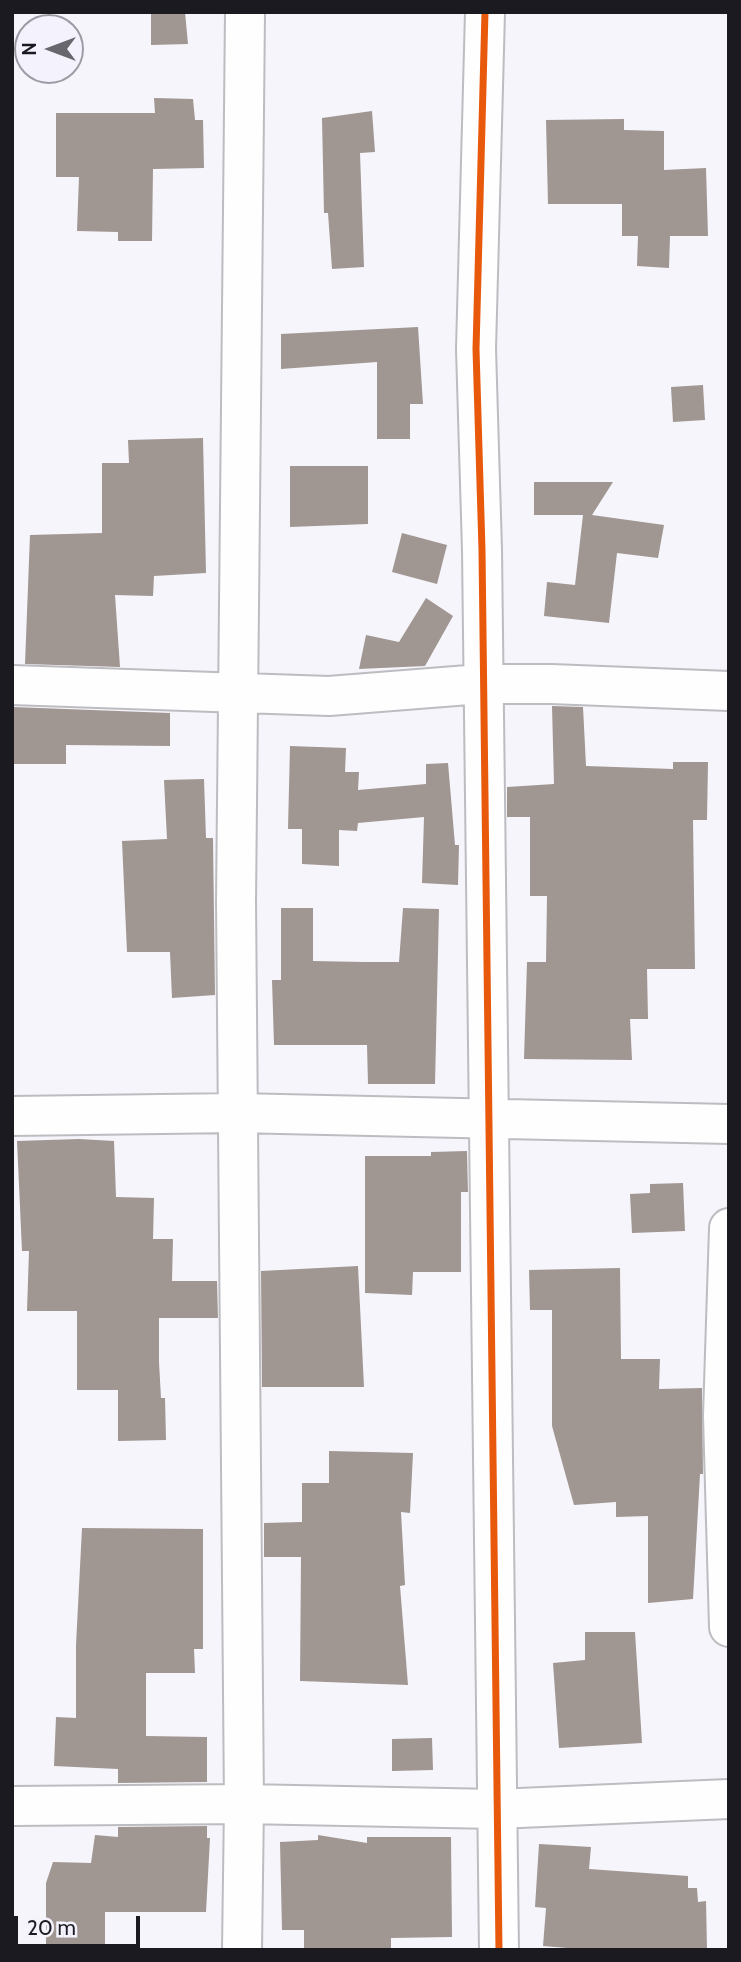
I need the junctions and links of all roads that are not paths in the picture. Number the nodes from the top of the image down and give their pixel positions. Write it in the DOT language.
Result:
graph roads {
  1 [pos="245,12"];
  2 [pos="485,12"];
  3 [pos="481,684"];
  4 [pos="12,685"];
  5 [pos="729,691"];
  6 [pos="239,693"];
  7 [pos="236,1113"];
  8 [pos="12,1116"];
  9 [pos="488,1121"];
  10 [pos="729,1124"];
  11 [pos="729,1228"];
  12 [pos="729,1627"];
  13 [pos="729,1799"];
  14 [pos="244,1804"];
  15 [pos="12,1806"];
  16 [pos="496,1809"];
  17 [pos="242,1950"];
  18 [pos="499,1950"];
  1 -- 6 [label="street"];
  2 -- 3 [label="street"];
  3 -- 5 [label="street"];
  3 -- 6 [label="street"];
  3 -- 9 [label="street"];
  4 -- 6 [label="street"];
  6 -- 7 [label="street"];
  7 -- 8 [label="street"];
  7 -- 9 [label="street"];
  7 -- 14 [label="street"];
  9 -- 10 [label="street"];
  9 -- 16 [label="street"];
  11 -- 12 [label="street"];
  13 -- 16 [label="street"];
  14 -- 15 [label="street"];
  14 -- 16 [label="street"];
  14 -- 17 [label="street"];
  16 -- 18 [label="street"];
}
